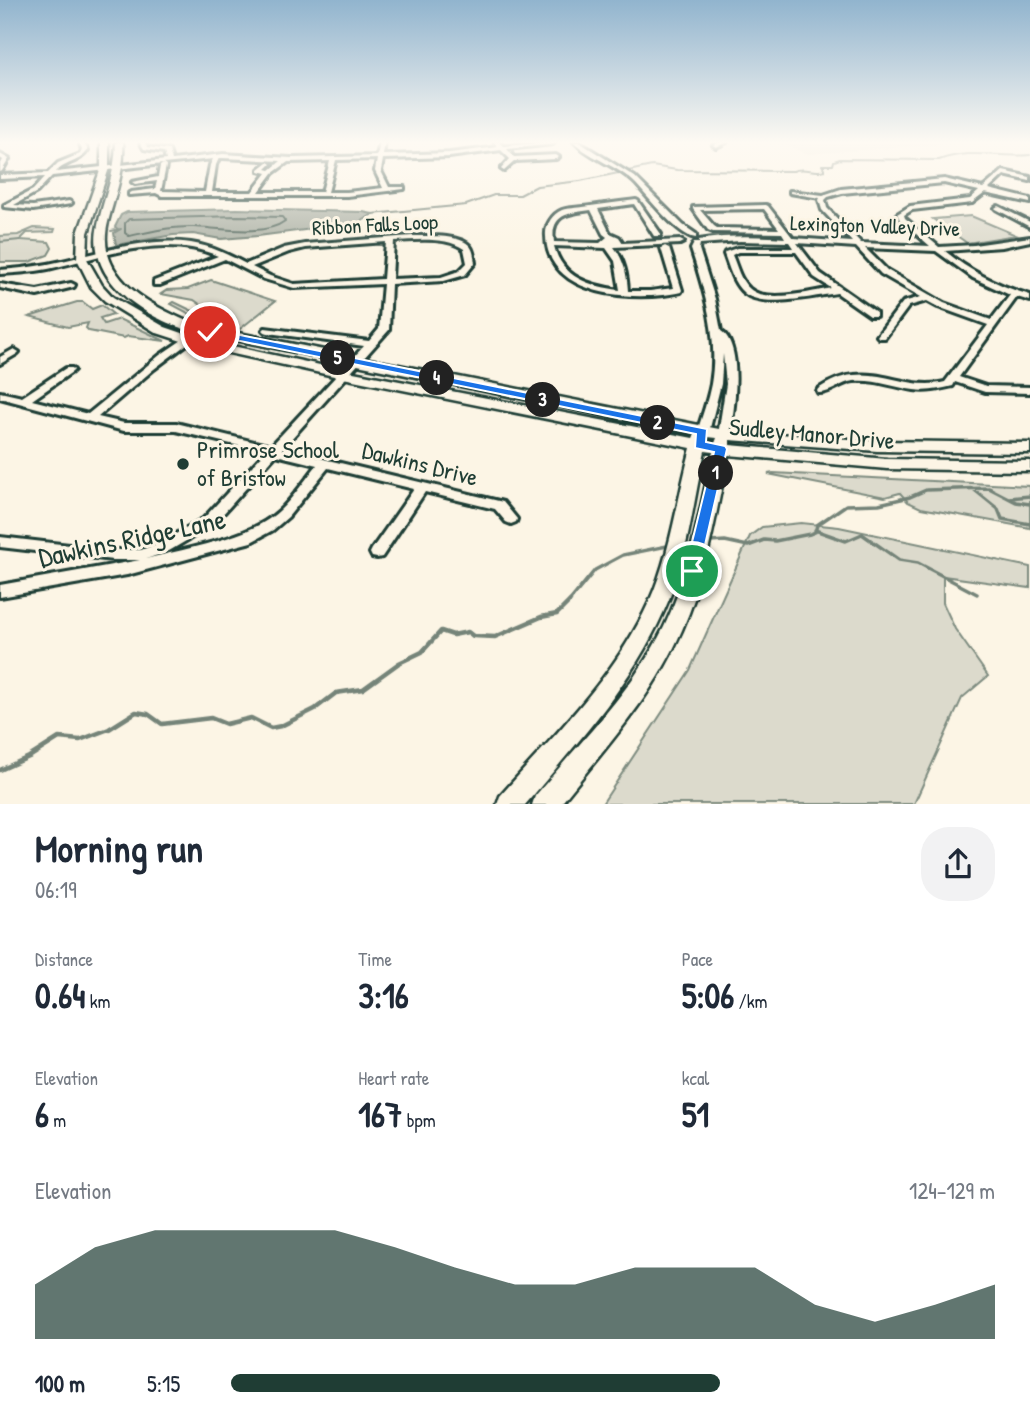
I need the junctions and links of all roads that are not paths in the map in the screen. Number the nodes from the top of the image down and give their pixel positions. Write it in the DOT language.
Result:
graph roads {
  1 [pos="160,179"];
  2 [pos="46,180"];
  3 [pos="101,180"];
  4 [pos="117,180"];
  5 [pos="156,180"];
  6 [pos="212,180"];
  7 [pos="265,180"];
  8 [pos="328,180"];
  9 [pos="382,180"];
  10 [pos="634,180"];
  11 [pos="996,180"];
  12 [pos="135,182"];
  13 [pos="402,188"];
  14 [pos="985,189"];
  15 [pos="387,190"];
  16 [pos="158,191"];
  17 [pos="792,192"];
  18 [pos="208,193"];
  19 [pos="255,193"];
  20 [pos="325,193"];
  21 [pos="131,194"];
  22 [pos="825,197"];
  23 [pos="1030,201"];
  24 [pos="69,202"];
  25 [pos="3,206"];
  26 [pos="593,207"];
  27 [pos="998,208"];
  28 [pos="1030,225"];
  29 [pos="680,227"];
  30 [pos="783,231"];
  31 [pos="657,234"];
  32 [pos="1030,239"];
  33 [pos="681,240"];
  34 [pos="697,240"];
  35 [pos="790,240"];
  36 [pos="390,241"];
  37 [pos="611,243"];
  38 [pos="550,244"];
  39 [pos="859,245"];
  40 [pos="665,248"];
  41 [pos="937,249"];
  42 [pos="797,250"];
  43 [pos="101,255"];
  44 [pos="223,257"];
  45 [pos="82,259"];
  46 [pos="698,260"];
  47 [pos="245,267"];
  48 [pos="17,271"];
  49 [pos="0,272"];
  50 [pos="388,281"];
  51 [pos="158,283"];
  52 [pos="71,285"];
  53 [pos="0,286"];
  54 [pos="837,290"];
  55 [pos="624,292"];
  56 [pos="1015,294"];
  57 [pos="927,298"];
  58 [pos="1030,298"];
  59 [pos="873,314"];
  60 [pos="991,323"];
  61 [pos="718,329"];
  62 [pos="268,330"];
  63 [pos="882,336"];
  64 [pos="188,339"];
  65 [pos="371,344"];
  66 [pos="14,352"];
  67 [pos="0,361"];
  68 [pos="355,362"];
  69 [pos="69,370"];
  70 [pos="343,374"];
  71 [pos="955,379"];
  72 [pos="1030,390"];
  73 [pos="822,391"];
  74 [pos="0,395"];
  75 [pos="24,401"];
  76 [pos="90,418"];
  77 [pos="701,439"];
  78 [pos="723,442"];
  79 [pos="1030,448"];
  80 [pos="271,450"];
  81 [pos="326,461"];
  82 [pos="1030,466"];
  83 [pos="422,487"];
  84 [pos="511,519"];
  85 [pos="0,542"];
  86 [pos="377,553"];
  87 [pos="0,591"];
  88 [pos="509,804"];
  89 [pos="544,804"];
  1 -- 16 [label="street"];
  2 -- 25 [label="street"];
  3 -- 45 [label="main road"];
  4 -- 43 [label="main road"];
  5 -- 12 [label="street"];
  6 -- 18 [label="street"];
  7 -- 19 [label="street"];
  8 -- 20 [label="street"];
  9 -- 15 [label="street"];
  10 -- 29 [label="street"];
  11 -- 14 [label="street"];
  13 -- 15 [label="street"];
  14 -- 22 [label="street"];
  14 -- 23 [label="street"];
  14 -- 41 [label="street"];
  15 -- 20 [label="street"];
  16 -- 18 [label="street"];
  16 -- 21 [label="street"];
  17 -- 22 [label="street"];
  18 -- 19 [label="street"];
  19 -- 20 [label="street"];
  22 -- 39 [label="street"];
  24 -- 25 [label="street"];
  26 -- 31 [label="street"];
  26 -- 37 [label="street"];
  26 -- 38 [label="street"];
  27 -- 28 [label="street"];
  29 -- 33 [label="street"];
  29 -- 34 [label="street"];
  30 -- 30 [label="street"];
  30 -- 35 [label="street"];
  32 -- 41 [label="street, Lexington Valley Drive"];
  33 -- 34 [label="street, Lexington Valley Drive"];
  33 -- 37 [label="street, Lexington Valley Drive"];
  33 -- 46 [label="street"];
  34 -- 35 [label="street, Lexington Valley Drive"];
  34 -- 46 [label="street"];
  35 -- 39 [label="street, Lexington Valley Drive"];
  35 -- 42 [label="street"];
  36 -- 47 [label="street, Ribbon Falls Loop"];
  36 -- 50 [label="street"];
  36 -- 50 [label="street, Ribbon Falls Loop"];
  37 -- 38 [label="street, Lexington Valley Drive"];
  37 -- 55 [label="street"];
  38 -- 55 [label="street"];
  39 -- 41 [label="street, Lexington Valley Drive"];
  39 -- 57 [label="street"];
  40 -- 55 [label="street"];
  41 -- 56 [label="street"];
  42 -- 54 [label="street"];
  42 -- 54 [label="street"];
  43 -- 44 [label="street, Ribbon Falls Loop"];
  43 -- 45 [label="street, Ribbon Falls Loop"];
  43 -- 68 [label="main road, Sudley Manor Drive"];
  44 -- 47 [label="street, Ribbon Falls Loop"];
  44 -- 51 [label="street"];
  45 -- 48 [label="street, Ribbon Falls Loop"];
  45 -- 64 [label="main road, Sudley Manor Drive"];
  46 -- 61 [label="street"];
  47 -- 50 [label="street, Ribbon Falls Loop"];
  48 -- 49 [label="street, Ribbon Falls Loop"];
  48 -- 53 [label="street"];
  50 -- 65 [label="street"];
  52 -- 53 [label="street"];
  54 -- 59 [label="street"];
  56 -- 58 [label="street"];
  56 -- 60 [label="street"];
  57 -- 60 [label="street"];
  57 -- 63 [label="street"];
  60 -- 71 [label="street"];
  61 -- 77 [label="street"];
  61 -- 78 [label="street"];
  62 -- 65 [label="street"];
  64 -- 70 [label="main road, Sudley Manor Drive"];
  64 -- 76 [label="street"];
  65 -- 68 [label="street"];
  66 -- 67 [label="street"];
  68 -- 70 [label="street"];
  68 -- 77 [label="main road, Sudley Manor Drive"];
  69 -- 75 [label="street"];
  70 -- 77 [label="main road, Sudley Manor Drive"];
  70 -- 80 [label="street"];
  71 -- 72 [label="street"];
  71 -- 73 [label="street"];
  74 -- 75 [label="street, Dawkins Drive"];
  75 -- 76 [label="street, Dawkins Drive"];
  76 -- 80 [label="street, Dawkins Drive"];
  77 -- 78 [label="main road, Sudley Manor Drive"];
  77 -- 88 [label="main road"];
  78 -- 79 [label="main road, Sudley Manor Drive"];
  78 -- 82 [label="main road, Sudley Manor Drive"];
  78 -- 89 [label="main road"];
  80 -- 81 [label="street, Dawkins Drive"];
  80 -- 85 [label="street"];
  81 -- 83 [label="street, Dawkins Drive"];
  81 -- 87 [label="street, Dawkins Ridge Lane"];
  83 -- 84 [label="street, Dawkins Drive"];
  83 -- 86 [label="street"];
}
